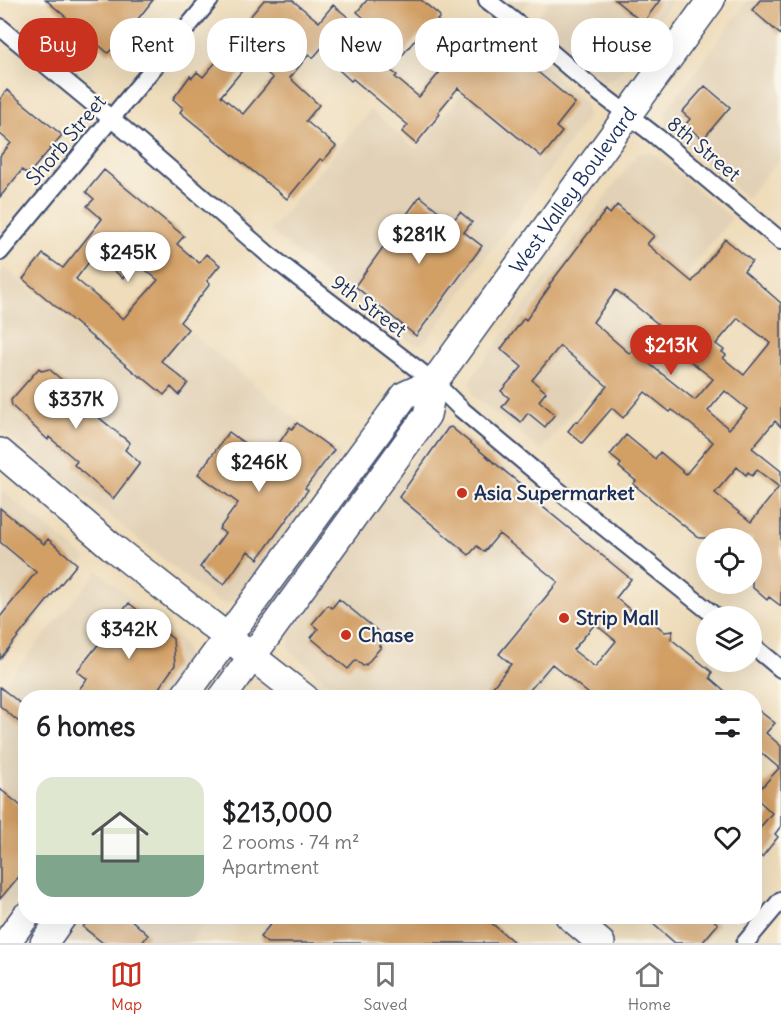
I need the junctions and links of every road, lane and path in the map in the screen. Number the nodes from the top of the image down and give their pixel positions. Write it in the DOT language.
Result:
graph roads {
  1 [pos="210,0"];
  2 [pos="487,0"];
  3 [pos="711,0"];
  4 [pos="0,27"];
  5 [pos="628,115"];
  6 [pos="111,119"];
  7 [pos="781,241"];
  8 [pos="0,252"];
  9 [pos="434,382"];
  10 [pos="0,452"];
  11 [pos="703,606"];
  12 [pos="227,636"];
  13 [pos="762,653"];
  14 [pos="253,656"];
  15 [pos="781,669"];
  16 [pos="189,690"];
  17 [pos="228,690"];
  18 [pos="295,690"];
  19 [pos="781,900"];
  20 [pos="762,923"];
  21 [pos="57,924"];
  22 [pos="578,924"];
  23 [pos="761,924"];
  24 [pos="44,943"];
  25 [pos="601,943"];
  26 [pos="745,943"];
  1 -- 6 [label="street, Shorb Street"];
  2 -- 5 [label="street, 8th Street"];
  3 -- 5 [label="main road, West Valley Boulevard"];
  4 -- 6 [label="street, 9th Street"];
  5 -- 7 [label="street, 8th Street"];
  5 -- 9 [label="main road, West Valley Boulevard"];
  6 -- 8 [label="street, Shorb Street"];
  6 -- 9 [label="street, 9th Street"];
  9 -- 11 [label="street, 9th Street"];
  9 -- 12 [label="main road, West Valley Boulevard"];
  9 -- 14 [label="main road, West Valley Boulevard"];
  10 -- 12 [label="main road"];
  12 -- 14 [label="main road"];
  12 -- 16 [label="main road, West Valley Boulevard"];
  13 -- 15 [label="street"];
  14 -- 17 [label="main road, West Valley Boulevard"];
  14 -- 18 [label="main road"];
  19 -- 20 [label="street"];
  21 -- 24 [label="main road"];
  22 -- 25 [label="main road"];
  23 -- 26 [label="street"];
}
